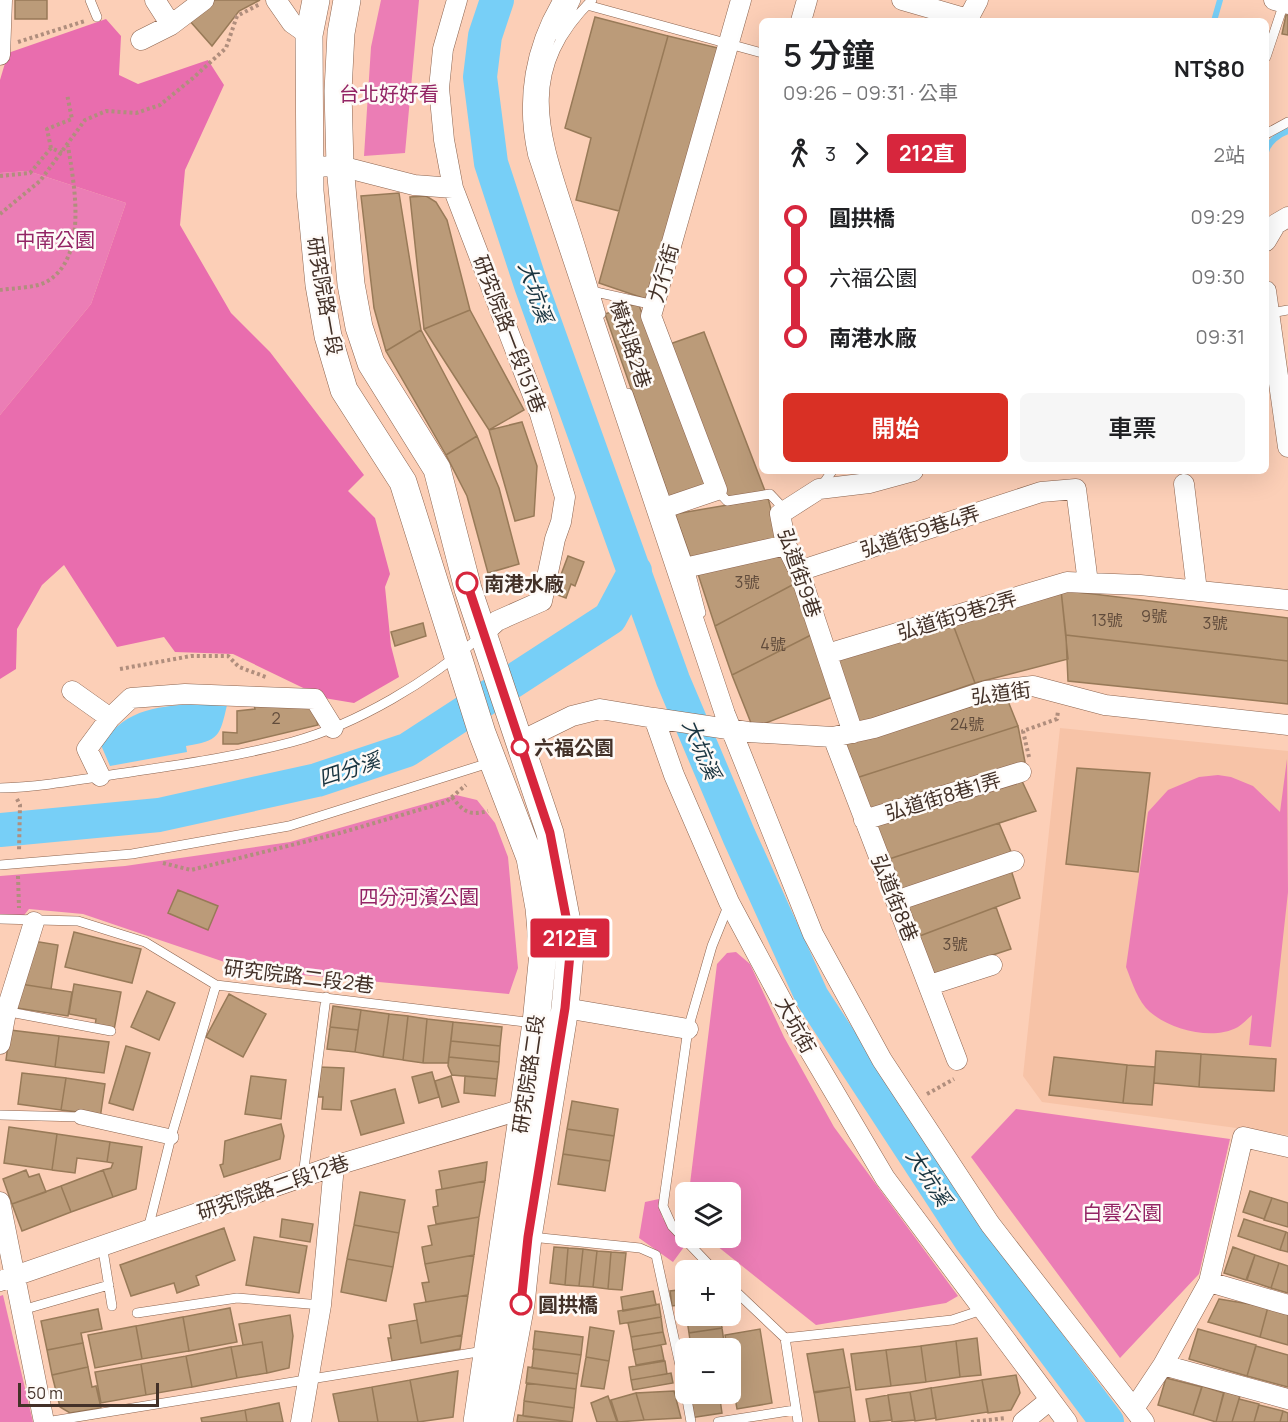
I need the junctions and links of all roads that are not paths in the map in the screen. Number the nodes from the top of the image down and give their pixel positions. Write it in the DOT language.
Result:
graph roads {
  1 [pos="2,0"];
  2 [pos="90,0"];
  3 [pos="155,0"];
  4 [pos="204,0"];
  5 [pos="276,0"];
  6 [pos="316,0"];
  7 [pos="347,0"];
  8 [pos="457,0"];
  9 [pos="564,0"];
  10 [pos="576,0"];
  11 [pos="741,0"];
  12 [pos="807,0"];
  13 [pos="902,0"];
  14 [pos="978,0"];
  15 [pos="589,2"];
  16 [pos="1282,2"];
  17 [pos="97,17"];
  18 [pos="802,18"];
  19 [pos="961,18"];
  20 [pos="969,18"];
  21 [pos="171,25"];
  22 [pos="309,35"];
  23 [pos="141,40"];
  24 [pos="729,44"];
  25 [pos="555,47"];
  26 [pos="1269,47"];
  27 [pos="1,51"];
  28 [pos="759,53"];
  29 [pos="1288,122"];
  30 [pos="1269,132"];
  31 [pos="340,166"];
  32 [pos="309,167"];
  33 [pos="453,188"];
  34 [pos="1282,221"];
  35 [pos="1269,237"];
  36 [pos="596,292"];
  37 [pos="1269,296"];
  38 [pos="654,305"];
  39 [pos="1280,312"];
  40 [pos="1280,414"];
  41 [pos="1288,447"];
  42 [pos="830,474"];
  43 [pos="902,474"];
  44 [pos="1184,484"];
  45 [pos="819,489"];
  46 [pos="717,490"];
  47 [pos="667,507"];
  48 [pos="786,511"];
  49 [pos="786,545"];
  50 [pos="688,567"];
  51 [pos="799,571"];
  52 [pos="1088,583"];
  53 [pos="1197,591"];
  54 [pos="1288,600"];
  55 [pos="486,646"];
  56 [pos="827,654"];
  57 [pos="459,665"];
  58 [pos="72,691"];
  59 [pos="110,718"];
  60 [pos="654,718"];
  61 [pos="723,721"];
  62 [pos="1288,725"];
  63 [pos="333,728"];
  64 [pos="514,730"];
  65 [pos="482,733"];
  66 [pos="853,733"];
  67 [pos="833,737"];
  68 [pos="493,762"];
  69 [pos="1022,772"];
  70 [pos="100,776"];
  71 [pos="0,788"];
  72 [pos="864,820"];
  73 [pos="1014,861"];
  74 [pos="0,865"];
  75 [pos="896,901"];
  76 [pos="729,902"];
  77 [pos="0,920"];
  78 [pos="26,921"];
  79 [pos="992,965"];
  80 [pos="930,985"];
  81 [pos="216,986"];
  82 [pos="326,997"];
  83 [pos="565,1008"];
  84 [pos="3,1011"];
  85 [pos="536,1023"];
  86 [pos="688,1029"];
  87 [pos="111,1031"];
  88 [pos="0,1044"];
  89 [pos="957,1060"];
  90 [pos="536,1111"];
  91 [pos="0,1115"];
  92 [pos="81,1118"];
  93 [pos="171,1137"];
  94 [pos="1288,1147"];
  95 [pos="334,1166"];
  96 [pos="303,1176"];
  97 [pos="0,1202"];
  98 [pos="148,1230"];
  99 [pos="528,1237"];
  100 [pos="102,1244"];
  101 [pos="704,1260"];
  102 [pos="8,1278"];
  103 [pos="1209,1282"];
  104 [pos="109,1285"];
  105 [pos="741,1296"];
  106 [pos="321,1305"];
  107 [pos="1288,1305"];
  108 [pos="112,1306"];
  109 [pos="22,1310"];
  110 [pos="982,1310"];
  111 [pos="136,1313"];
  112 [pos="785,1338"];
  113 [pos="675,1342"];
  114 [pos="489,1350"];
  115 [pos="1163,1365"];
  116 [pos="308,1381"];
  117 [pos="1288,1399"];
  118 [pos="1050,1400"];
  119 [pos="688,1404"];
  120 [pos="795,1410"];
  121 [pos="1139,1414"];
  122 [pos="1024,1421"];
  123 [pos="45,1422"];
  124 [pos="301,1422"];
  125 [pos="477,1422"];
  126 [pos="499,1422"];
  127 [pos="691,1422"];
  128 [pos="718,1422"];
  129 [pos="798,1422"];
  130 [pos="1067,1422"];
  1 -- 27 [label="street"];
  2 -- 17 [label="lane"];
  3 -- 21 [label="street"];
  4 -- 21 [label="street"];
  5 -- 22 [label="street"];
  6 -- 22 [label="main road, 研究院路一段"];
  7 -- 31 [label="main road, 研究院路一段"];
  8 -- 33 [label="street, 研究院路一段151巷"];
  9 -- 61 [label="street"];
  10 -- 25 [label="lane"];
  11 -- 24 [label="street, 力行街"];
  12 -- 18 [label="street"];
  13 -- 19 [label="street"];
  14 -- 20 [label="street"];
  15 -- 24 [label="lane"];
  15 -- 25 [label="lane, 橫科路2巷"];
  16 -- 26 [label="lane"];
  21 -- 23 [label="street"];
  22 -- 32 [label="main road, 研究院路一段"];
  24 -- 28 [label="lane"];
  24 -- 38 [label="street, 力行街"];
  25 -- 36 [label="lane, 橫科路2巷"];
  29 -- 30 [label="lane"];
  31 -- 32 [label="street"];
  31 -- 33 [label="street"];
  31 -- 55 [label="main road, 研究院路一段"];
  32 -- 57 [label="main road, 研究院路一段"];
  33 -- 55 [label="street, 研究院路一段151巷"];
  34 -- 35 [label="street"];
  36 -- 38 [label="lane"];
  36 -- 47 [label="lane, 橫科路2巷"];
  37 -- 39 [label="street"];
  38 -- 46 [label="street, 力行街"];
  39 -- 40 [label="street"];
  40 -- 41 [label="street"];
  42 -- 45 [label="lane"];
  43 -- 45 [label="street, 弘道街9巷"];
  44 -- 53 [label="street"];
  45 -- 48 [label="street, 弘道街9巷"];
  46 -- 47 [label="street"];
  46 -- 48 [label="lane"];
  47 -- 50 [label="lane, 橫科路2巷"];
  48 -- 49 [label="street, 弘道街9巷"];
  49 -- 50 [label="street"];
  49 -- 51 [label="street, 弘道街9巷"];
  50 -- 61 [label="lane, 橫科路2巷"];
  51 -- 52 [label="street, 弘道街9巷4弄"];
  51 -- 56 [label="street, 弘道街9巷"];
  52 -- 53 [label="street, 弘道街9巷2弄"];
  52 -- 56 [label="street, 弘道街9巷2弄"];
  53 -- 54 [label="street, 弘道街9巷2弄"];
  55 -- 57 [label="lane"];
  55 -- 64 [label="main road, 研究院路一段"];
  56 -- 66 [label="street, 弘道街9巷"];
  57 -- 63 [label="lane"];
  57 -- 65 [label="main road, 研究院路一段"];
  58 -- 59 [label="street"];
  59 -- 63 [label="street"];
  59 -- 70 [label="street"];
  60 -- 61 [label="street, 弘道街"];
  60 -- 64 [label="street"];
  60 -- 76 [label="street, 大坑街"];
  61 -- 67 [label="street, 弘道街"];
  61 -- 121 [label="street"];
  62 -- 66 [label="street, 弘道街"];
  63 -- 70 [label="lane"];
  64 -- 83 [label="main road, 研究院路二段"];
  65 -- 68 [label="main road, 研究院路二段"];
  66 -- 67 [label="street, 弘道街"];
  67 -- 72 [label="street, 弘道街8巷"];
  68 -- 74 [label="lane"];
  68 -- 85 [label="main road, 研究院路二段"];
  69 -- 72 [label="street, 弘道街8巷1弄"];
  70 -- 71 [label="lane"];
  72 -- 75 [label="street, 弘道街8巷"];
  73 -- 75 [label="street"];
  75 -- 80 [label="street, 弘道街8巷"];
  76 -- 86 [label="lane"];
  76 -- 110 [label="street, 大坑街"];
  77 -- 78 [label="lane, 研究院路二段2巷"];
  78 -- 81 [label="lane, 研究院路二段2巷"];
  78 -- 84 [label="street"];
  79 -- 80 [label="street"];
  80 -- 89 [label="street, 弘道街8巷"];
  81 -- 82 [label="lane, 研究院路二段2巷"];
  81 -- 93 [label="lane"];
  82 -- 85 [label="lane, 研究院路二段2巷"];
  82 -- 96 [label="lane"];
  83 -- 86 [label="street"];
  83 -- 90 [label="main road, 研究院路二段"];
  84 -- 87 [label="lane"];
  84 -- 88 [label="street"];
  85 -- 90 [label="main road, 研究院路二段"];
  86 -- 101 [label="lane"];
  90 -- 95 [label="street, 研究院路二段12巷"];
  90 -- 99 [label="main road, 研究院路二段"];
  90 -- 114 [label="main road, 研究院路二段"];
  91 -- 92 [label="lane"];
  92 -- 93 [label="street"];
  93 -- 98 [label="lane"];
  94 -- 103 [label="street"];
  95 -- 96 [label="street, 研究院路二段12巷"];
  95 -- 106 [label="street"];
  96 -- 98 [label="street, 研究院路二段12巷"];
  97 -- 102 [label="street"];
  98 -- 100 [label="street, 研究院路二段12巷"];
  99 -- 113 [label="lane"];
  99 -- 126 [label="main road, 研究院路二段"];
  100 -- 102 [label="street, 研究院路二段12巷"];
  100 -- 104 [label="lane"];
  102 -- 109 [label="street"];
  103 -- 107 [label="street"];
  103 -- 115 [label="street"];
  104 -- 108 [label="lane"];
  104 -- 109 [label="lane"];
  105 -- 112 [label="lane"];
  106 -- 111 [label="lane"];
  106 -- 116 [label="street"];
  109 -- 123 [label="street"];
  110 -- 112 [label="lane"];
  110 -- 118 [label="street, 大坑街"];
  112 -- 120 [label="lane"];
  114 -- 116 [label="lane"];
  114 -- 125 [label="main road, 研究院路二段"];
  115 -- 117 [label="street"];
  115 -- 121 [label="street"];
  116 -- 123 [label="lane"];
  116 -- 124 [label="street"];
  118 -- 122 [label="street"];
  118 -- 130 [label="street, 大坑街"];
  119 -- 127 [label="lane"];
  120 -- 128 [label="lane"];
  120 -- 129 [label="lane"];
}
